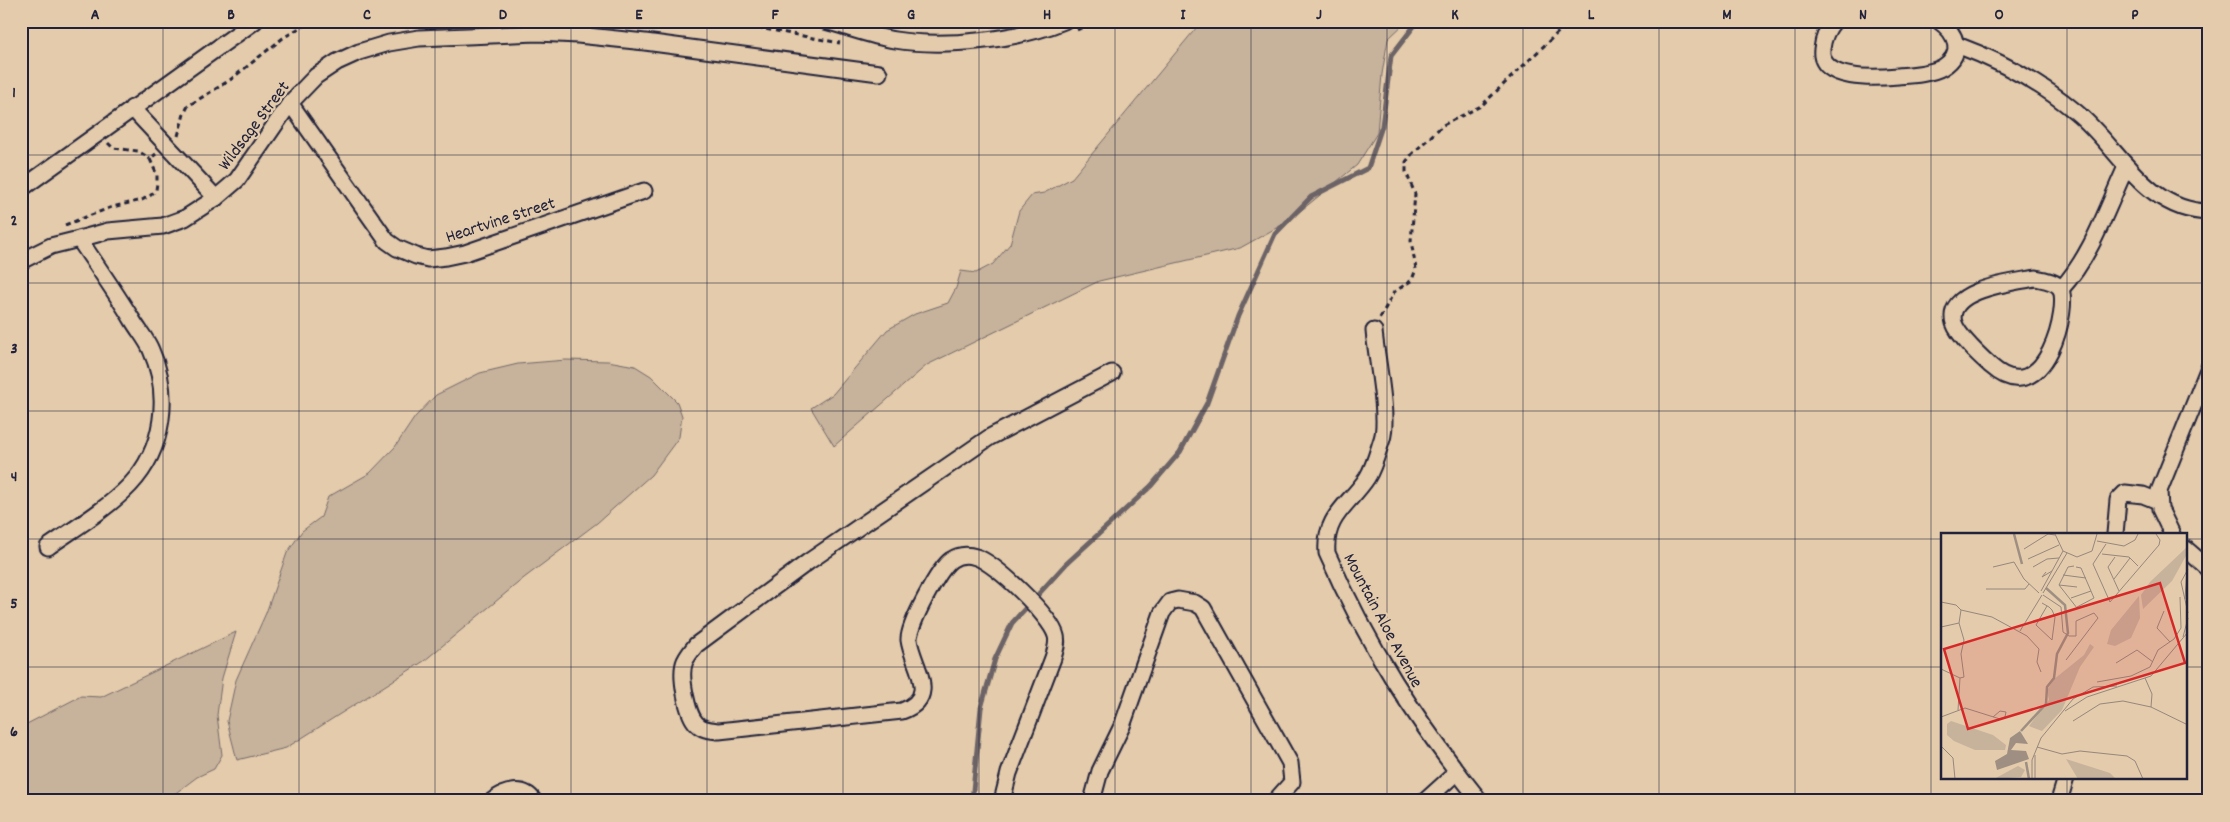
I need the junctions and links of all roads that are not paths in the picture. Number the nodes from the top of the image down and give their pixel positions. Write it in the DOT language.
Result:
graph roads {
  1 [pos="255,21"];
  2 [pos="825,21"];
  3 [pos="1064,21"];
  4 [pos="1834,21"];
  5 [pos="1938,21"];
  6 [pos="1957,45"];
  7 [pos="879,73"];
  8 [pos="290,103"];
  9 [pos="132,108"];
  10 [pos="2126,167"];
  11 [pos="21,188"];
  12 [pos="644,191"];
  13 [pos="216,198"];
  14 [pos="2209,212"];
  15 [pos="79,239"];
  16 [pos="21,261"];
  17 [pos="2061,289"];
  18 [pos="1374,331"];
  19 [pos="2209,367"];
  20 [pos="1112,373"];
  21 [pos="2158,501"];
  22 [pos="2115,533"];
  23 [pos="2171,533"];
  24 [pos="48,547"];
  25 [pos="2188,551"];
  26 [pos="2209,570"];
  27 [pos="1456,772"];
  28 [pos="2065,780"];
  29 [pos="492,801"];
  30 [pos="534,801"];
  31 [pos="1002,801"];
  32 [pos="1092,801"];
  33 [pos="1276,801"];
  34 [pos="1425,801"];
  35 [pos="1480,801"];
  36 [pos="2059,801"];
  1 -- 9 [label="street"];
  2 -- 3 [label="street"];
  4 -- 6 [label="street"];
  5 -- 6 [label="street"];
  6 -- 10 [label="street"];
  7 -- 8 [label="street, Wildsage Street"];
  8 -- 12 [label="street, Heartvine Street"];
  8 -- 13 [label="street, Wildsage Street"];
  9 -- 11 [label="street"];
  9 -- 13 [label="street"];
  10 -- 14 [label="street"];
  10 -- 17 [label="street"];
  13 -- 15 [label="street, Wildsage Street"];
  15 -- 16 [label="street, Wildsage Street"];
  15 -- 24 [label="street"];
  17 -- 17 [label="street"];
  18 -- 27 [label="street, Mountain Aloe Avenue"];
  19 -- 21 [label="street"];
  20 -- 31 [label="street"];
  21 -- 22 [label="street"];
  21 -- 23 [label="street"];
  25 -- 26 [label="street"];
  27 -- 34 [label="street"];
  27 -- 35 [label="street, Mountain Aloe Avenue"];
  28 -- 36 [label="street"];
  29 -- 30 [label="street"];
  32 -- 33 [label="street"];
}
